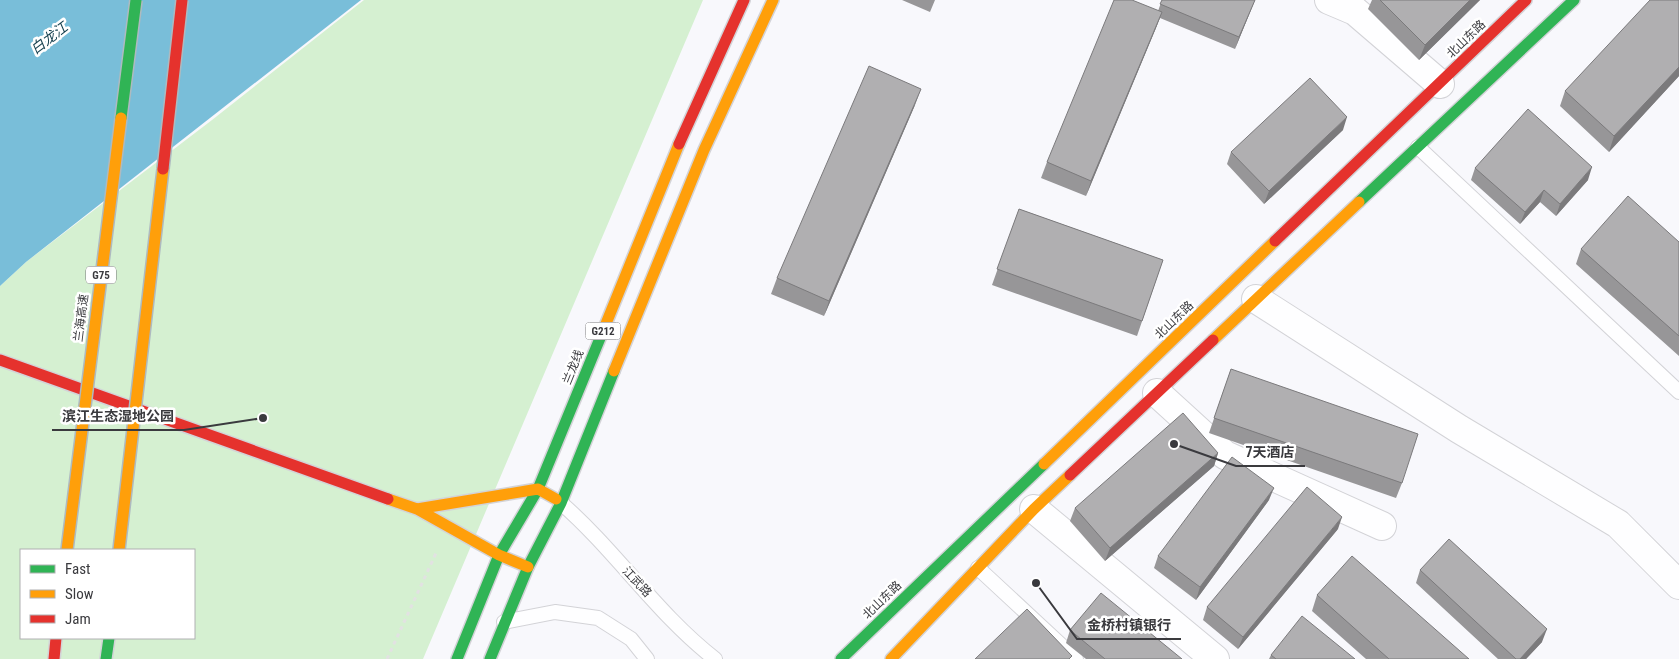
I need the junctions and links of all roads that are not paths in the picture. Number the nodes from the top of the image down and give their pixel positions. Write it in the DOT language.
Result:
graph roads {
  1 [pos="136,0"];
  2 [pos="182,0"];
  3 [pos="744,0"];
  4 [pos="773,0"];
  5 [pos="1329,0"];
  6 [pos="1526,0"];
  7 [pos="1574,0"];
  8 [pos="1440,84"];
  9 [pos="1418,147"];
  10 [pos="1256,299"];
  11 [pos="0,360"];
  12 [pos="1679,392"];
  13 [pos="1157,393"];
  14 [pos="538,489"];
  15 [pos="561,503"];
  16 [pos="417,509"];
  17 [pos="1034,509"];
  18 [pos="1382,526"];
  19 [pos="67,549"];
  20 [pos="119,549"];
  21 [pos="499,555"];
  22 [pos="528,567"];
  23 [pos="978,568"];
  24 [pos="1679,585"];
  25 [pos="504,622"];
  26 [pos="56,639"];
  27 [pos="109,639"];
  28 [pos="54,659"];
  29 [pos="106,659"];
  30 [pos="457,659"];
  31 [pos="490,659"];
  32 [pos="647,659"];
  33 [pos="715,659"];
  34 [pos="841,659"];
  35 [pos="891,659"];
  36 [pos="1076,659"];
  37 [pos="1215,659"];
  1 -- 19 [label="main road, 兰海高速 / G75, bridge"];
  2 -- 20 [label="main road, bridge"];
  3 -- 14 [label="main road, 兰龙线 / G212"];
  4 -- 15 [label="main road, G212"];
  5 -- 8 [label="street"];
  6 -- 8 [label="main road, 北山东路"];
  7 -- 9 [label="main road"];
  8 -- 34 [label="main road, 北山东路"];
  9 -- 10 [label="main road"];
  9 -- 12 [label="lane"];
  10 -- 13 [label="main road"];
  10 -- 24 [label="street"];
  11 -- 16 [label="main road, bridge"];
  13 -- 17 [label="main road"];
  13 -- 18 [label="street"];
  14 -- 15 [label="main road"];
  14 -- 16 [label="main road"];
  14 -- 21 [label="main road, 兰龙线 / G212"];
  15 -- 22 [label="main road, G212"];
  15 -- 33 [label="lane, 江武路"];
  16 -- 21 [label="main road"];
  17 -- 23 [label="main road"];
  17 -- 37 [label="street"];
  21 -- 22 [label="main road"];
  21 -- 30 [label="main road, 兰龙线 / G212"];
  22 -- 25 [label="main road, G212"];
  23 -- 35 [label="main road"];
  23 -- 36 [label="lane"];
  25 -- 31 [label="main road, G212"];
  25 -- 32 [label="lane"];
  26 -- 28 [label="main road"];
  27 -- 29 [label="main road"];
}
